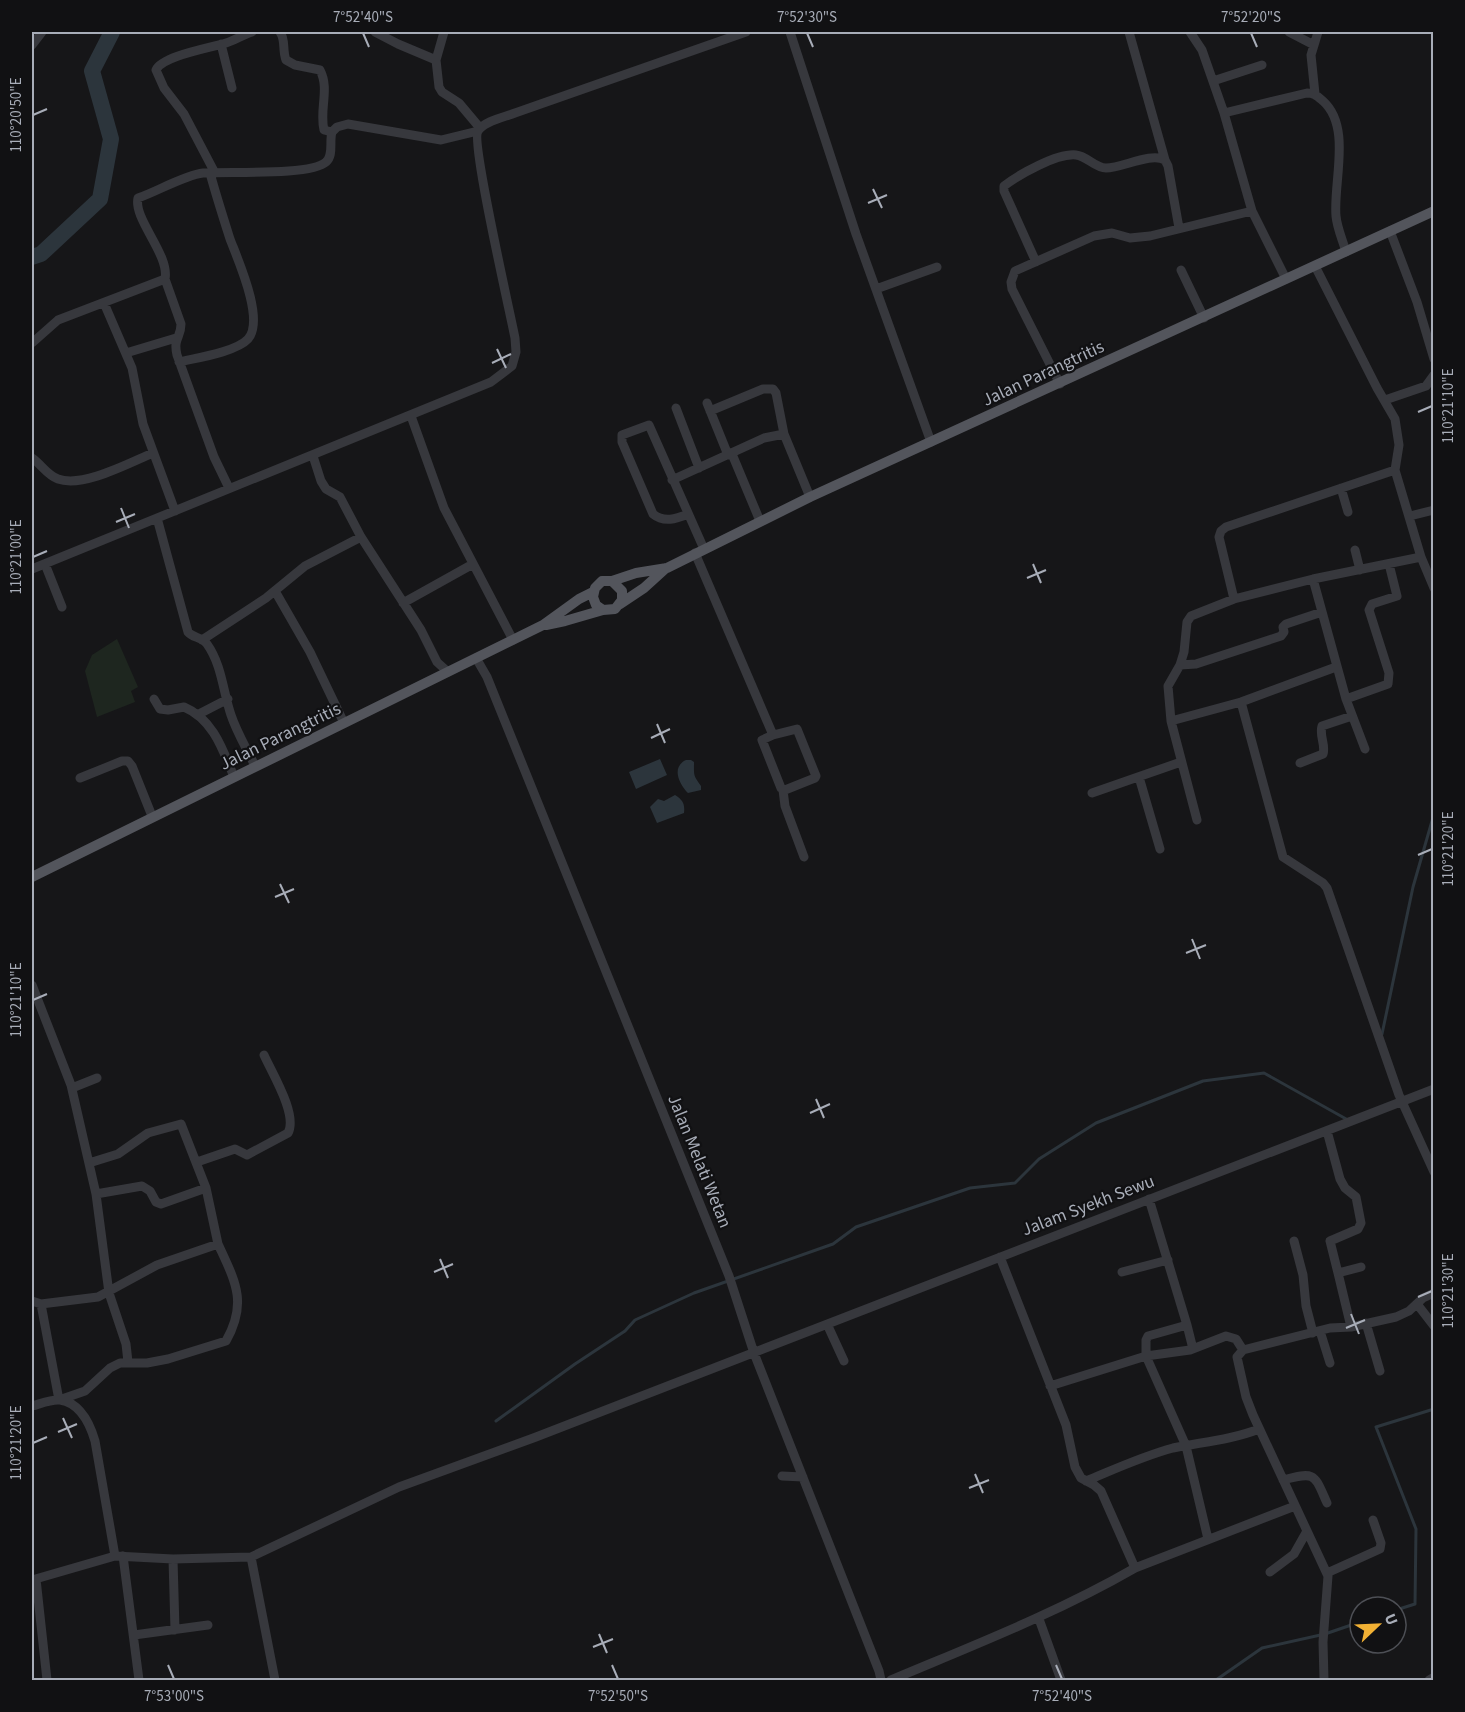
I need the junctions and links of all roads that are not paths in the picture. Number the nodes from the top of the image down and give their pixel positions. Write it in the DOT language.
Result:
graph roads {
  1 [pos="42,32"];
  2 [pos="252,32"];
  3 [pos="280,32"];
  4 [pos="375,32"];
  5 [pos="444,32"];
  6 [pos="746,32"];
  7 [pos="790,32"];
  8 [pos="1129,32"];
  9 [pos="1190,32"];
  10 [pos="1289,32"];
  11 [pos="1318,32"];
  12 [pos="221,44"];
  13 [pos="32,45"];
  14 [pos="1314,45"];
  15 [pos="436,60"];
  16 [pos="1262,66"];
  17 [pos="1213,81"];
  18 [pos="232,88"];
  19 [pos="1315,94"];
  20 [pos="1224,113"];
  21 [pos="479,130"];
  22 [pos="332,132"];
  23 [pos="1165,160"];
  24 [pos="212,173"];
  25 [pos="1252,211"];
  26 [pos="1434,211"];
  27 [pos="1179,228"];
  28 [pos="1390,231"];
  29 [pos="1346,252"];
  30 [pos="1036,262"];
  31 [pos="1315,266"];
  32 [pos="937,267"];
  33 [pos="1181,270"];
  34 [pos="165,279"];
  35 [pos="1286,279"];
  36 [pos="876,289"];
  37 [pos="104,303"];
  38 [pos="1204,318"];
  39 [pos="176,338"];
  40 [pos="32,343"];
  41 [pos="126,353"];
  42 [pos="1434,359"];
  43 [pos="179,362"];
  44 [pos="1434,375"];
  45 [pos="1060,384"];
  46 [pos="1385,400"];
  47 [pos="676,408"];
  48 [pos="411,416"];
  49 [pos="784,434"];
  50 [pos="931,442"];
  51 [pos="153,453"];
  52 [pos="730,454"];
  53 [pos="313,456"];
  54 [pos="32,458"];
  55 [pos="699,468"];
  56 [pos="1395,470"];
  57 [pos="672,480"];
  58 [pos="229,488"];
  59 [pos="1341,488"];
  60 [pos="810,497"];
  61 [pos="1434,510"];
  62 [pos="175,511"];
  63 [pos="1348,512"];
  64 [pos="688,514"];
  65 [pos="1410,516"];
  66 [pos="157,518"];
  67 [pos="760,521"];
  68 [pos="361,537"];
  69 [pos="1355,550"];
  70 [pos="700,551"];
  71 [pos="1421,557"];
  72 [pos="45,564"];
  73 [pos="473,564"];
  74 [pos="1389,564"];
  75 [pos="667,568"];
  76 [pos="32,569"];
  77 [pos="1360,570"];
  78 [pos="1313,579"];
  79 [pos="612,581"];
  80 [pos="1434,588"];
  81 [pos="275,591"];
  82 [pos="593,592"];
  83 [pos="1234,599"];
  84 [pos="403,603"];
  85 [pos="620,604"];
  86 [pos="62,607"];
  87 [pos="603,610"];
  88 [pos="1322,612"];
  89 [pos="543,626"];
  90 [pos="202,640"];
  91 [pos="513,640"];
  92 [pos="476,658"];
  93 [pos="1180,665"];
  94 [pos="1336,667"];
  95 [pos="448,672"];
  96 [pos="154,699"];
  97 [pos="228,699"];
  98 [pos="1346,699"];
  99 [pos="1240,702"];
  100 [pos="197,715"];
  101 [pos="1352,716"];
  102 [pos="1171,721"];
  103 [pos="344,723"];
  104 [pos="773,735"];
  105 [pos="1365,749"];
  106 [pos="1181,762"];
  107 [pos="1300,763"];
  108 [pos="255,766"];
  109 [pos="234,777"];
  110 [pos="1139,777"];
  111 [pos="80,778"];
  112 [pos="783,790"];
  113 [pos="1092,793"];
  114 [pos="152,816"];
  115 [pos="1197,820"];
  116 [pos="1160,849"];
  117 [pos="804,857"];
  118 [pos="32,877"];
  119 [pos="32,985"];
  120 [pos="264,1055"];
  121 [pos="98,1078"];
  122 [pos="72,1088"];
  123 [pos="1434,1089"];
  124 [pos="1401,1099"];
  125 [pos="1326,1131"];
  126 [pos="197,1162"];
  127 [pos="89,1163"];
  128 [pos="1434,1172"];
  129 [pos="206,1188"];
  130 [pos="96,1194"];
  131 [pos="1149,1199"];
  132 [pos="1294,1241"];
  133 [pos="218,1244"];
  134 [pos="1000,1257"];
  135 [pos="1168,1260"];
  136 [pos="1360,1267"];
  137 [pos="1122,1272"];
  138 [pos="1338,1273"];
  139 [pos="109,1293"];
  140 [pos="1434,1293"];
  141 [pos="36,1302"];
  142 [pos="1417,1304"];
  143 [pos="1366,1323"];
  144 [pos="827,1324"];
  145 [pos="1187,1325"];
  146 [pos="1434,1326"];
  147 [pos="1351,1327"];
  148 [pos="1316,1332"];
  149 [pos="1193,1349"];
  150 [pos="1243,1350"];
  151 [pos="754,1353"];
  152 [pos="1146,1356"];
  153 [pos="844,1361"];
  154 [pos="128,1362"];
  155 [pos="1330,1364"];
  156 [pos="1380,1371"];
  157 [pos="1050,1386"];
  158 [pos="59,1400"];
  159 [pos="32,1406"];
  160 [pos="1259,1429"];
  161 [pos="1186,1446"];
  162 [pos="782,1476"];
  163 [pos="803,1477"];
  164 [pos="1283,1480"];
  165 [pos="1086,1481"];
  166 [pos="1327,1503"];
  167 [pos="1295,1506"];
  168 [pos="1373,1520"];
  169 [pos="1307,1531"];
  170 [pos="1208,1539"];
  171 [pos="119,1556"];
  172 [pos="251,1557"];
  173 [pos="173,1559"];
  174 [pos="1135,1568"];
  175 [pos="1270,1572"];
  176 [pos="1327,1573"];
  177 [pos="34,1580"];
  178 [pos="1039,1619"];
  179 [pos="208,1625"];
  180 [pos="175,1630"];
  181 [pos="134,1635"];
  182 [pos="1434,1677"];
  183 [pos="47,1680"];
  184 [pos="139,1680"];
  185 [pos="276,1680"];
  186 [pos="881,1680"];
  187 [pos="891,1680"];
  188 [pos="1061,1680"];
  189 [pos="1323,1680"];
  190 [pos="1429,1680"];
  1 -- 13 [label="street"];
  2 -- 12 [label="street"];
  3 -- 22 [label="street"];
  4 -- 15 [label="street"];
  5 -- 15 [label="street"];
  6 -- 21 [label="street"];
  7 -- 36 [label="street"];
  8 -- 23 [label="street"];
  9 -- 17 [label="street"];
  10 -- 14 [label="street"];
  11 -- 14 [label="street"];
  12 -- 18 [label="street"];
  12 -- 24 [label="street"];
  14 -- 19 [label="street"];
  15 -- 21 [label="street"];
  16 -- 17 [label="street"];
  17 -- 20 [label="street"];
  19 -- 20 [label="street"];
  19 -- 29 [label="street"];
  20 -- 25 [label="street"];
  21 -- 22 [label="street"];
  21 -- 48 [label="street"];
  22 -- 24 [label="street"];
  23 -- 27 [label="street"];
  23 -- 30 [label="street"];
  24 -- 34 [label="street"];
  24 -- 43 [label="street"];
  25 -- 27 [label="street"];
  25 -- 35 [label="street"];
  26 -- 28 [label="main road, Jalan Parangtritis"];
  27 -- 30 [label="street"];
  28 -- 29 [label="main road, Jalan Parangtritis"];
  28 -- 42 [label="street"];
  29 -- 31 [label="main road, Jalan Parangtritis"];
  30 -- 45 [label="street"];
  31 -- 35 [label="main road, Jalan Parangtritis"];
  31 -- 46 [label="street"];
  32 -- 36 [label="street"];
  33 -- 38 [label="street"];
  34 -- 37 [label="street"];
  34 -- 39 [label="street"];
  35 -- 38 [label="main road, Jalan Parangtritis"];
  36 -- 50 [label="street"];
  37 -- 40 [label="street"];
  37 -- 41 [label="street"];
  38 -- 45 [label="main road, Jalan Parangtritis"];
  39 -- 41 [label="street"];
  39 -- 43 [label="street"];
  41 -- 51 [label="street"];
  43 -- 58 [label="street"];
  44 -- 46 [label="street"];
  45 -- 50 [label="main road, Jalan Parangtritis"];
  46 -- 56 [label="street"];
  47 -- 55 [label="street"];
  48 -- 53 [label="street"];
  48 -- 73 [label="street"];
  49 -- 52 [label="street"];
  49 -- 52 [label="street"];
  49 -- 60 [label="street"];
  50 -- 60 [label="main road, Jalan Parangtritis"];
  51 -- 54 [label="street"];
  51 -- 62 [label="street"];
  52 -- 55 [label="street"];
  52 -- 67 [label="street"];
  53 -- 58 [label="street"];
  53 -- 68 [label="street"];
  55 -- 57 [label="street"];
  56 -- 59 [label="street"];
  56 -- 65 [label="street"];
  57 -- 64 [label="street"];
  57 -- 64 [label="street"];
  58 -- 62 [label="street"];
  59 -- 63 [label="street"];
  59 -- 83 [label="street"];
  60 -- 67 [label="main road, Jalan Parangtritis"];
  61 -- 65 [label="street"];
  62 -- 66 [label="street"];
  64 -- 70 [label="street"];
  65 -- 71 [label="street"];
  66 -- 72 [label="street"];
  66 -- 90 [label="street"];
  67 -- 70 [label="main road, Jalan Parangtritis"];
  68 -- 81 [label="street"];
  68 -- 84 [label="street"];
  69 -- 77 [label="street"];
  70 -- 75 [label="main road, Jalan Parangtritis"];
  70 -- 104 [label="street"];
  71 -- 74 [label="street"];
  71 -- 80 [label="street"];
  72 -- 76 [label="street"];
  72 -- 86 [label="street"];
  73 -- 84 [label="street"];
  73 -- 91 [label="street"];
  74 -- 77 [label="street"];
  74 -- 98 [label="street"];
  75 -- 79 [label="main road, Jalan Parangtritis"];
  75 -- 85 [label="main road, Jalan Parangtritis"];
  77 -- 78 [label="street"];
  78 -- 83 [label="street"];
  78 -- 88 [label="street"];
  79 -- 82 [label="main road"];
  79 -- 85 [label="main road"];
  81 -- 90 [label="street"];
  81 -- 103 [label="street"];
  82 -- 87 [label="main road"];
  82 -- 89 [label="main road, Jalan Parangtritis"];
  83 -- 93 [label="street"];
  84 -- 95 [label="street"];
  85 -- 87 [label="main road"];
  87 -- 89 [label="main road, Jalan Parangtritis"];
  88 -- 93 [label="street"];
  88 -- 94 [label="street"];
  89 -- 91 [label="main road, Jalan Parangtritis"];
  90 -- 97 [label="street"];
  91 -- 92 [label="main road, Jalan Parangtritis"];
  92 -- 95 [label="main road, Jalan Parangtritis"];
  92 -- 151 [label="street, Jalan Melati Wetan"];
  93 -- 102 [label="street"];
  94 -- 98 [label="street"];
  94 -- 99 [label="street"];
  95 -- 103 [label="main road, Jalan Parangtritis"];
  96 -- 100 [label="street"];
  97 -- 100 [label="street"];
  97 -- 108 [label="street"];
  98 -- 101 [label="street"];
  99 -- 102 [label="street"];
  99 -- 124 [label="street"];
  100 -- 109 [label="street"];
  101 -- 105 [label="street"];
  101 -- 107 [label="street"];
  102 -- 106 [label="street"];
  103 -- 108 [label="main road, Jalan Parangtritis"];
  104 -- 112 [label="street"];
  104 -- 112 [label="street"];
  106 -- 110 [label="street"];
  106 -- 115 [label="street"];
  108 -- 109 [label="main road, Jalan Parangtritis"];
  109 -- 114 [label="main road, Jalan Parangtritis"];
  110 -- 113 [label="street"];
  110 -- 116 [label="street"];
  111 -- 114 [label="street"];
  112 -- 117 [label="street"];
  114 -- 118 [label="main road, Jalan Parangtritis"];
  119 -- 122 [label="street"];
  120 -- 126 [label="street"];
  121 -- 122 [label="street"];
  122 -- 127 [label="street"];
  123 -- 124 [label="street, Jalam Syekh Sewu"];
  124 -- 125 [label="street, Jalam Syekh Sewu"];
  124 -- 128 [label="street"];
  125 -- 131 [label="street, Jalam Syekh Sewu"];
  125 -- 138 [label="street"];
  126 -- 127 [label="street"];
  126 -- 129 [label="street"];
  127 -- 130 [label="street"];
  129 -- 130 [label="street"];
  129 -- 133 [label="street"];
  130 -- 139 [label="street"];
  131 -- 134 [label="street, Jalam Syekh Sewu"];
  131 -- 135 [label="street"];
  132 -- 148 [label="street"];
  133 -- 139 [label="street"];
  133 -- 154 [label="street"];
  134 -- 144 [label="street, Jalam Syekh Sewu"];
  134 -- 157 [label="street"];
  135 -- 137 [label="street"];
  135 -- 145 [label="street"];
  136 -- 138 [label="street"];
  138 -- 147 [label="street"];
  139 -- 141 [label="street"];
  139 -- 154 [label="street"];
  140 -- 142 [label="street"];
  141 -- 158 [label="street"];
  142 -- 143 [label="street"];
  142 -- 146 [label="street"];
  143 -- 147 [label="street"];
  143 -- 156 [label="street"];
  144 -- 151 [label="street, Jalam Syekh Sewu"];
  144 -- 153 [label="street"];
  145 -- 149 [label="street"];
  145 -- 152 [label="street"];
  147 -- 148 [label="street"];
  148 -- 150 [label="street"];
  148 -- 155 [label="street"];
  149 -- 150 [label="street"];
  149 -- 152 [label="street"];
  150 -- 160 [label="street"];
  151 -- 163 [label="street, Jalan Melati Wetan"];
  151 -- 172 [label="street, Jalam Syekh Sewu"];
  152 -- 157 [label="street"];
  152 -- 161 [label="street"];
  154 -- 158 [label="street"];
  157 -- 165 [label="street"];
  158 -- 159 [label="street"];
  158 -- 171 [label="street"];
  160 -- 161 [label="street"];
  160 -- 164 [label="street"];
  161 -- 165 [label="street"];
  161 -- 170 [label="street"];
  162 -- 163 [label="street"];
  163 -- 186 [label="street, Jalan Melati Wetan"];
  164 -- 166 [label="street"];
  164 -- 167 [label="street"];
  165 -- 174 [label="street"];
  167 -- 169 [label="street"];
  167 -- 170 [label="street"];
  168 -- 176 [label="street"];
  169 -- 175 [label="street"];
  169 -- 176 [label="street"];
  170 -- 174 [label="street"];
  171 -- 173 [label="street"];
  171 -- 177 [label="street"];
  171 -- 181 [label="street"];
  172 -- 173 [label="street"];
  172 -- 185 [label="street"];
  173 -- 180 [label="street"];
  174 -- 178 [label="street"];
  176 -- 189 [label="street"];
  177 -- 183 [label="street"];
  178 -- 187 [label="street"];
  178 -- 188 [label="street"];
  179 -- 180 [label="street"];
  180 -- 181 [label="street"];
  181 -- 184 [label="street"];
  182 -- 190 [label="street"];
}
